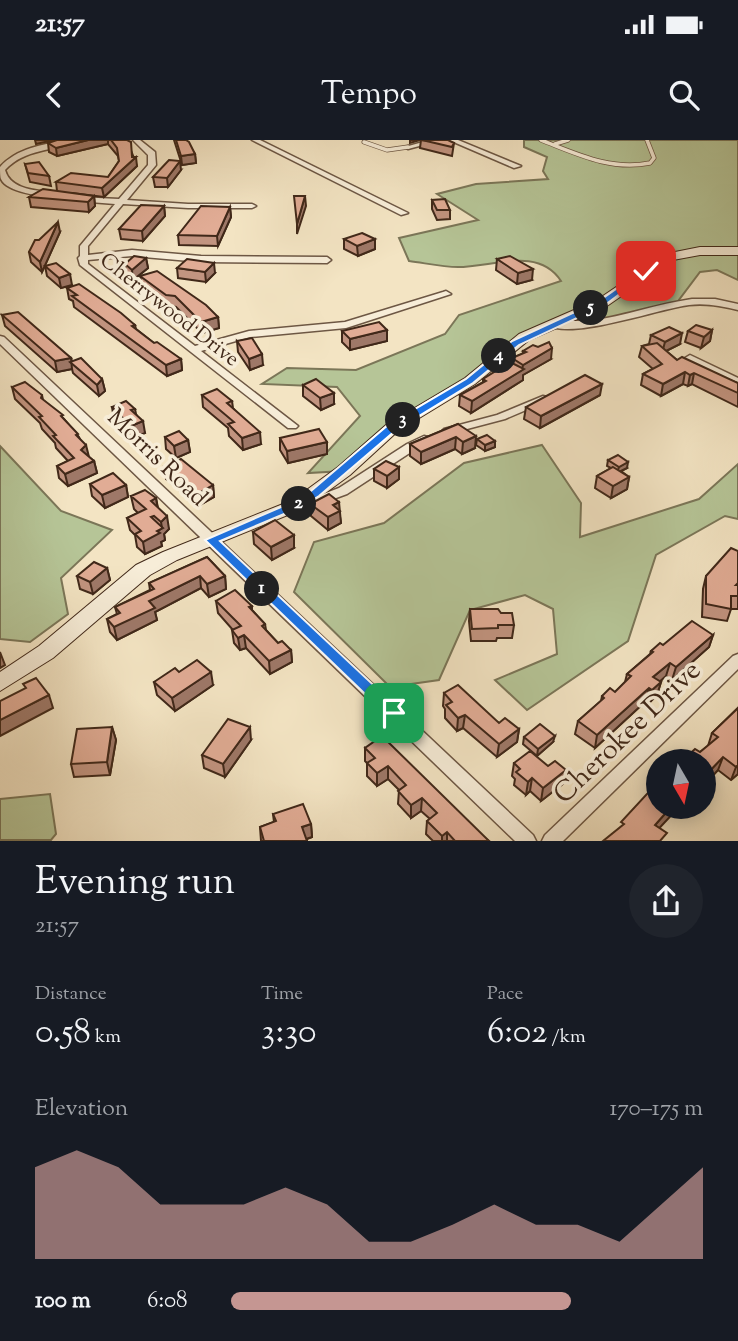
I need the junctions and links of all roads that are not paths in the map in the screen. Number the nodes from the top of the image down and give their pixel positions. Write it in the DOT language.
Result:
graph roads {
  1 [pos="75,140"];
  2 [pos="136,140"];
  3 [pos="255,140"];
  4 [pos="439,140"];
  5 [pos="452,140"];
  6 [pos="541,140"];
  7 [pos="568,140"];
  8 [pos="648,140"];
  9 [pos="363,142"];
  10 [pos="553,144"];
  11 [pos="408,147"];
  12 [pos="517,166"];
  13 [pos="122,201"];
  14 [pos="252,206"];
  15 [pos="404,213"];
  16 [pos="738,251"];
  17 [pos="82,258"];
  18 [pos="327,260"];
  19 [pos="446,294"];
  20 [pos="738,307"];
  21 [pos="552,325"];
  22 [pos="0,339"];
  23 [pos="193,351"];
  24 [pos="690,358"];
  25 [pos="738,382"];
  26 [pos="550,395"];
  27 [pos="292,426"];
  28 [pos="299,504"];
  29 [pos="211,540"];
  30 [pos="738,660"];
  31 [pos="0,683"];
  32 [pos="527,841"];
  33 [pos="551,841"];
  1 -- 13 [label="street"];
  2 -- 13 [label="street, Cherrywood Drive"];
  3 -- 15 [label="street"];
  4 -- 11 [label="street"];
  5 -- 12 [label="street"];
  6 -- 10 [label="lane"];
  7 -- 10 [label="lane"];
  8 -- 10 [label="lane"];
  9 -- 11 [label="lane"];
  13 -- 14 [label="street"];
  13 -- 17 [label="street, Cherrywood Drive"];
  16 -- 21 [label="street"];
  17 -- 18 [label="street"];
  17 -- 23 [label="street, Cherrywood Drive"];
  19 -- 23 [label="street"];
  20 -- 21 [label="street"];
  21 -- 28 [label="street"];
  22 -- 29 [label="street, Morris Road"];
  23 -- 27 [label="street, Cherrywood Drive"];
  24 -- 25 [label="street"];
  26 -- 28 [label="street"];
  28 -- 29 [label="street"];
  29 -- 31 [label="street"];
  29 -- 32 [label="street, Morris Road"];
  30 -- 33 [label="street, Cherokee Drive"];
}
